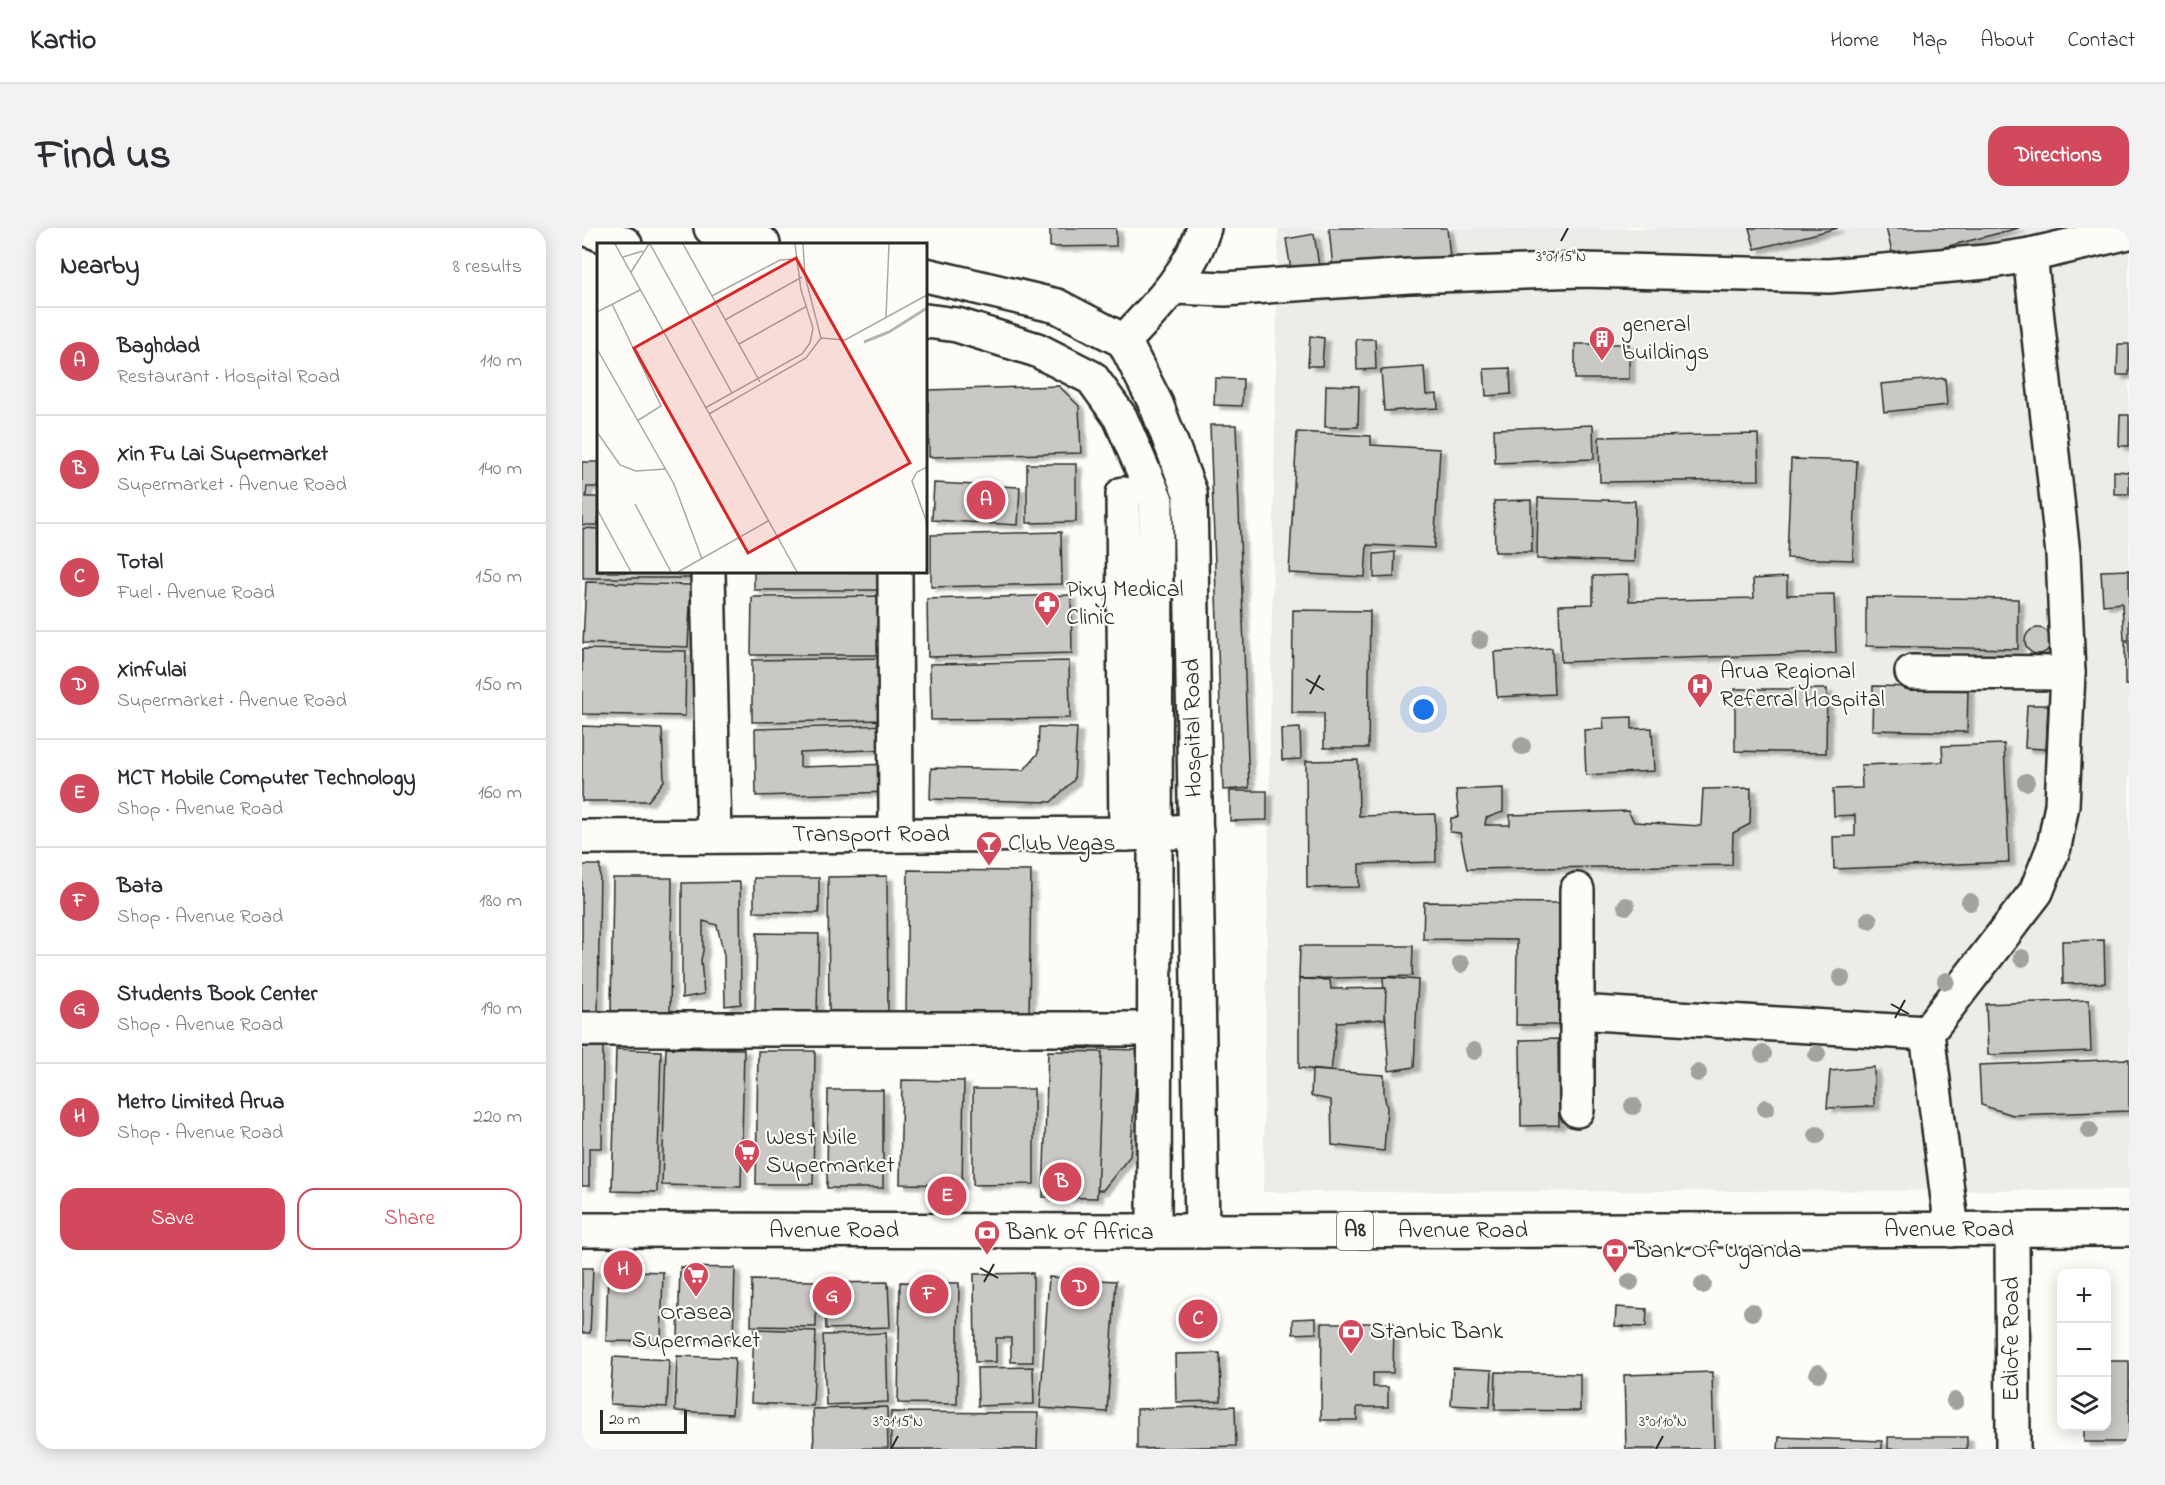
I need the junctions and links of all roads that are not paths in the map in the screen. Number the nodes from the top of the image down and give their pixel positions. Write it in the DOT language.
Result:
graph roads {
  1 [pos="712,228"];
  2 [pos="1204,228"];
  3 [pos="2129,232"];
  4 [pos="585,234"];
  5 [pos="621,243"];
  6 [pos="709,243"];
  7 [pos="760,243"];
  8 [pos="2030,255"];
  9 [pos="927,275"];
  10 [pos="1173,287"];
  11 [pos="927,321"];
  12 [pos="1124,341"];
  13 [pos="1123,494"];
  14 [pos="708,573"];
  15 [pos="895,573"];
  16 [pos="1912,672"];
  17 [pos="2068,673"];
  18 [pos="1196,831"];
  19 [pos="1140,834"];
  20 [pos="896,835"];
  21 [pos="714,836"];
  22 [pos="582,837"];
  23 [pos="1577,890"];
  24 [pos="1577,1012"];
  25 [pos="582,1029"];
  26 [pos="1154,1029"];
  27 [pos="1927,1033"];
  28 [pos="1577,1110"];
  29 [pos="2012,1229"];
  30 [pos="2129,1229"];
  31 [pos="582,1230"];
  32 [pos="1952,1230"];
  33 [pos="1154,1231"];
  34 [pos="1202,1231"];
  35 [pos="2013,1449"];
  1 -- 6 [label="main road"];
  1 -- 7 [label="main road"];
  2 -- 10 [label="main road"];
  3 -- 8 [label="main road"];
  4 -- 5 [label="main road"];
  8 -- 10 [label="main road"];
  8 -- 17 [label="main road"];
  9 -- 12 [label="main road"];
  10 -- 12 [label="main road"];
  11 -- 19 [label="main road, Hospital Road"];
  12 -- 18 [label="main road, Hospital Road"];
  13 -- 19 [label="main road"];
  14 -- 21 [label="main road"];
  15 -- 20 [label="main road"];
  16 -- 17 [label="main road"];
  17 -- 27 [label="main road"];
  18 -- 19 [label="main road, Transport Road"];
  18 -- 34 [label="main road, Hospital Road"];
  19 -- 20 [label="main road, Transport Road"];
  19 -- 26 [label="main road, Hospital Road"];
  20 -- 21 [label="main road, Transport Road"];
  21 -- 22 [label="main road, Transport Road"];
  23 -- 24 [label="main road"];
  24 -- 27 [label="main road"];
  24 -- 28 [label="main road"];
  25 -- 26 [label="main road"];
  26 -- 33 [label="main road, Hospital Road"];
  27 -- 32 [label="main road"];
  29 -- 30 [label="main road, Avenue Road / A8"];
  29 -- 32 [label="main road, Avenue Road / A8"];
  29 -- 35 [label="main road, Ediofe Road"];
  31 -- 33 [label="main road, Avenue Road / A8"];
  32 -- 34 [label="main road, Avenue Road / A8"];
  33 -- 34 [label="main road, Avenue Road / A8"];
}
